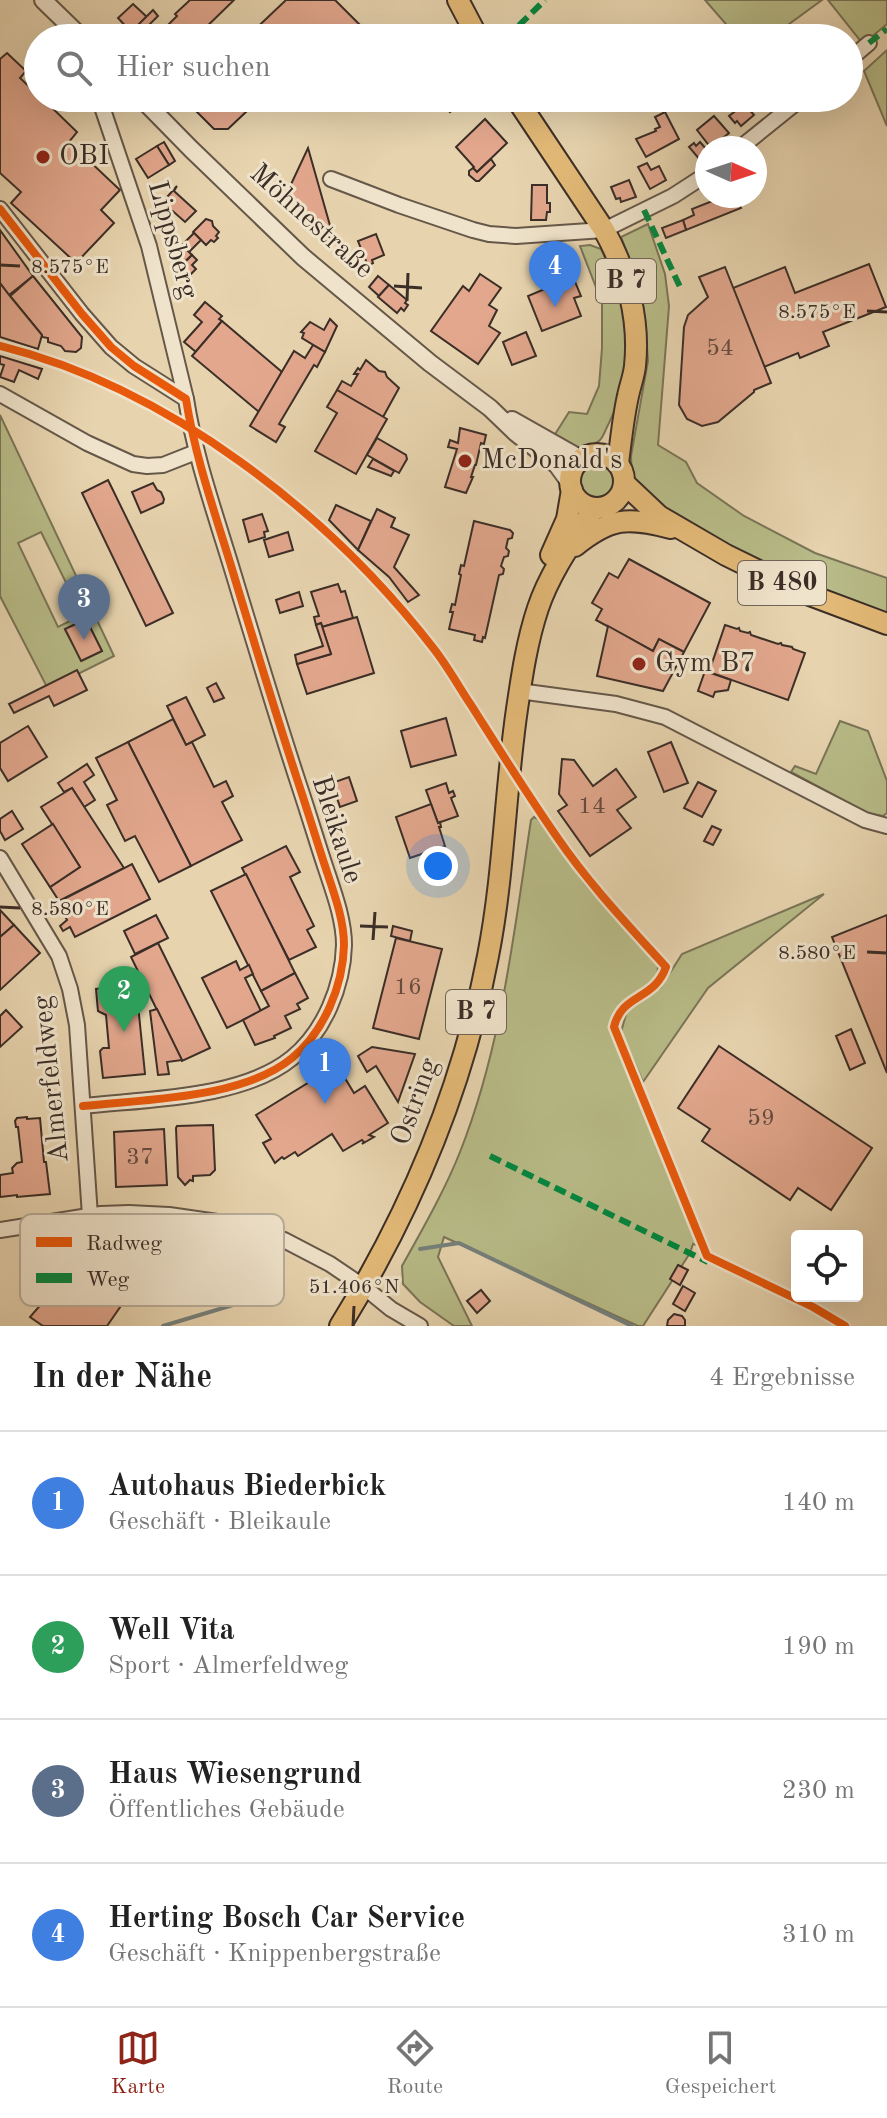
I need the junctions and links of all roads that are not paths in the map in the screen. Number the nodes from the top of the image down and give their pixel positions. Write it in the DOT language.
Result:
graph roads {
  1 [pos="43,0"];
  2 [pos="458,0"];
  3 [pos="68,24"];
  4 [pos="471,24"];
  5 [pos="869,43"];
  6 [pos="863,48"];
  7 [pos="104,112"];
  8 [pos="155,112"];
  9 [pos="525,112"];
  10 [pos="785,112"];
  11 [pos="755,136"];
  12 [pos="331,179"];
  13 [pos="695,182"];
  14 [pos="0,209"];
  15 [pos="604,230"];
  16 [pos="0,394"];
  17 [pos="186,399"];
  18 [pos="490,408"];
  19 [pos="195,448"];
  20 [pos="600,459"];
  21 [pos="624,483"];
  22 [pos="571,487"];
  23 [pos="603,506"];
  24 [pos="659,516"];
  25 [pos="682,531"];
  26 [pos="563,556"];
  27 [pos="539,605"];
  28 [pos="887,624"];
  29 [pos="519,691"];
  30 [pos="887,826"];
  31 [pos="0,858"];
  32 [pos="83,1106"];
  33 [pos="90,1214"];
  34 [pos="116,1214"];
  35 [pos="152,1214"];
  36 [pos="20,1227"];
  37 [pos="0,1230"];
  38 [pos="284,1241"];
  39 [pos="364,1287"];
  40 [pos="340,1326"];
  41 [pos="420,1326"];
  1 -- 3 [label="street"];
  2 -- 4 [label="main road"];
  5 -- 6 [label="street"];
  7 -- 17 [label="street, Lippsberg"];
  8 -- 18 [label="street, Möhnestraße"];
  9 -- 15 [label="main road, B 7"];
  10 -- 11 [label="street"];
  12 -- 15 [label="street"];
  13 -- 15 [label="street"];
  14 -- 17 [label="street"];
  15 -- 20 [label="main road, B 7"];
  16 -- 19 [label="street"];
  17 -- 19 [label="street, Lippsberg"];
  18 -- 20 [label="street, Möhnestraße"];
  18 -- 22 [label="street, Möhnestraße"];
  19 -- 32 [label="street, Bleikaule"];
  20 -- 21 [label="main road"];
  20 -- 22 [label="main road, B 7"];
  21 -- 23 [label="main road, B 7"];
  21 -- 24 [label="main road, B 480"];
  22 -- 23 [label="main road"];
  22 -- 27 [label="main road, B 7"];
  23 -- 24 [label="main road, B 480"];
  23 -- 26 [label="main road, B 7"];
  24 -- 25 [label="main road, B 480"];
  25 -- 26 [label="main road"];
  25 -- 28 [label="main road, B 480"];
  26 -- 27 [label="main road, B 7"];
  27 -- 29 [label="main road, Ostring / B 7"];
  29 -- 30 [label="street"];
  29 -- 39 [label="main road, Ostring / B 7"];
  31 -- 32 [label="street, Almerfeldweg"];
  32 -- 33 [label="street, Almerfeldweg"];
  34 -- 35 [label="street"];
  36 -- 37 [label="street"];
  38 -- 39 [label="street"];
  39 -- 40 [label="main road, Ostring / B 7"];
  39 -- 41 [label="street"];
}
